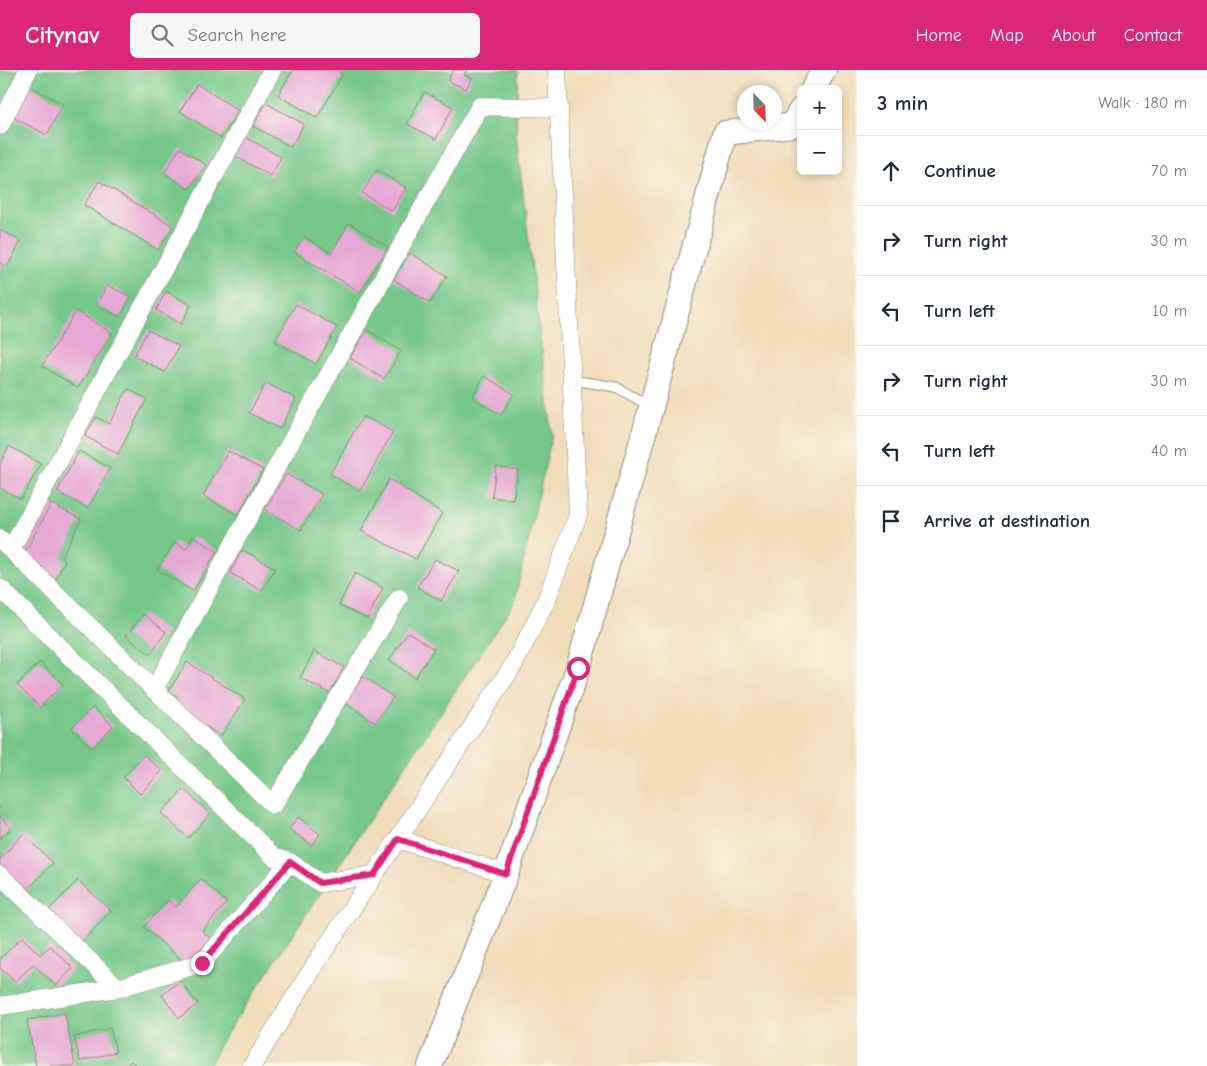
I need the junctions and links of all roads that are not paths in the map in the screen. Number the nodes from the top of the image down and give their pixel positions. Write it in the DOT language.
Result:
graph roads {
  1 [pos="28,70"];
  2 [pos="272,70"];
  3 [pos="557,70"];
  4 [pos="824,70"];
  5 [pos="815,85"];
  6 [pos="559,108"];
  7 [pos="797,117"];
  8 [pos="0,126"];
  9 [pos="572,380"];
  10 [pos="651,408"];
  11 [pos="5,544"];
  12 [pos="0,588"];
  13 [pos="399,598"];
  14 [pos="154,690"];
  15 [pos="398,839"];
  16 [pos="290,862"];
  17 [pos="506,874"];
  18 [pos="374,875"];
  19 [pos="0,876"];
  20 [pos="118,988"];
  21 [pos="0,1006"];
  22 [pos="252,1066"];
  23 [pos="430,1066"];
  1 -- 8 [label="street"];
  2 -- 11 [label="street"];
  3 -- 6 [label="street"];
  4 -- 5 [label="main road"];
  6 -- 9 [label="street"];
  6 -- 14 [label="street"];
  7 -- 10 [label="main road"];
  9 -- 10 [label="lane"];
  9 -- 15 [label="street"];
  10 -- 17 [label="main road"];
  11 -- 14 [label="street"];
  12 -- 16 [label="street"];
  13 -- 14 [label="street"];
  15 -- 17 [label="street"];
  15 -- 18 [label="street"];
  16 -- 18 [label="street"];
  16 -- 20 [label="street"];
  17 -- 23 [label="main road"];
  18 -- 22 [label="street"];
  19 -- 20 [label="street"];
  20 -- 21 [label="street"];
}
